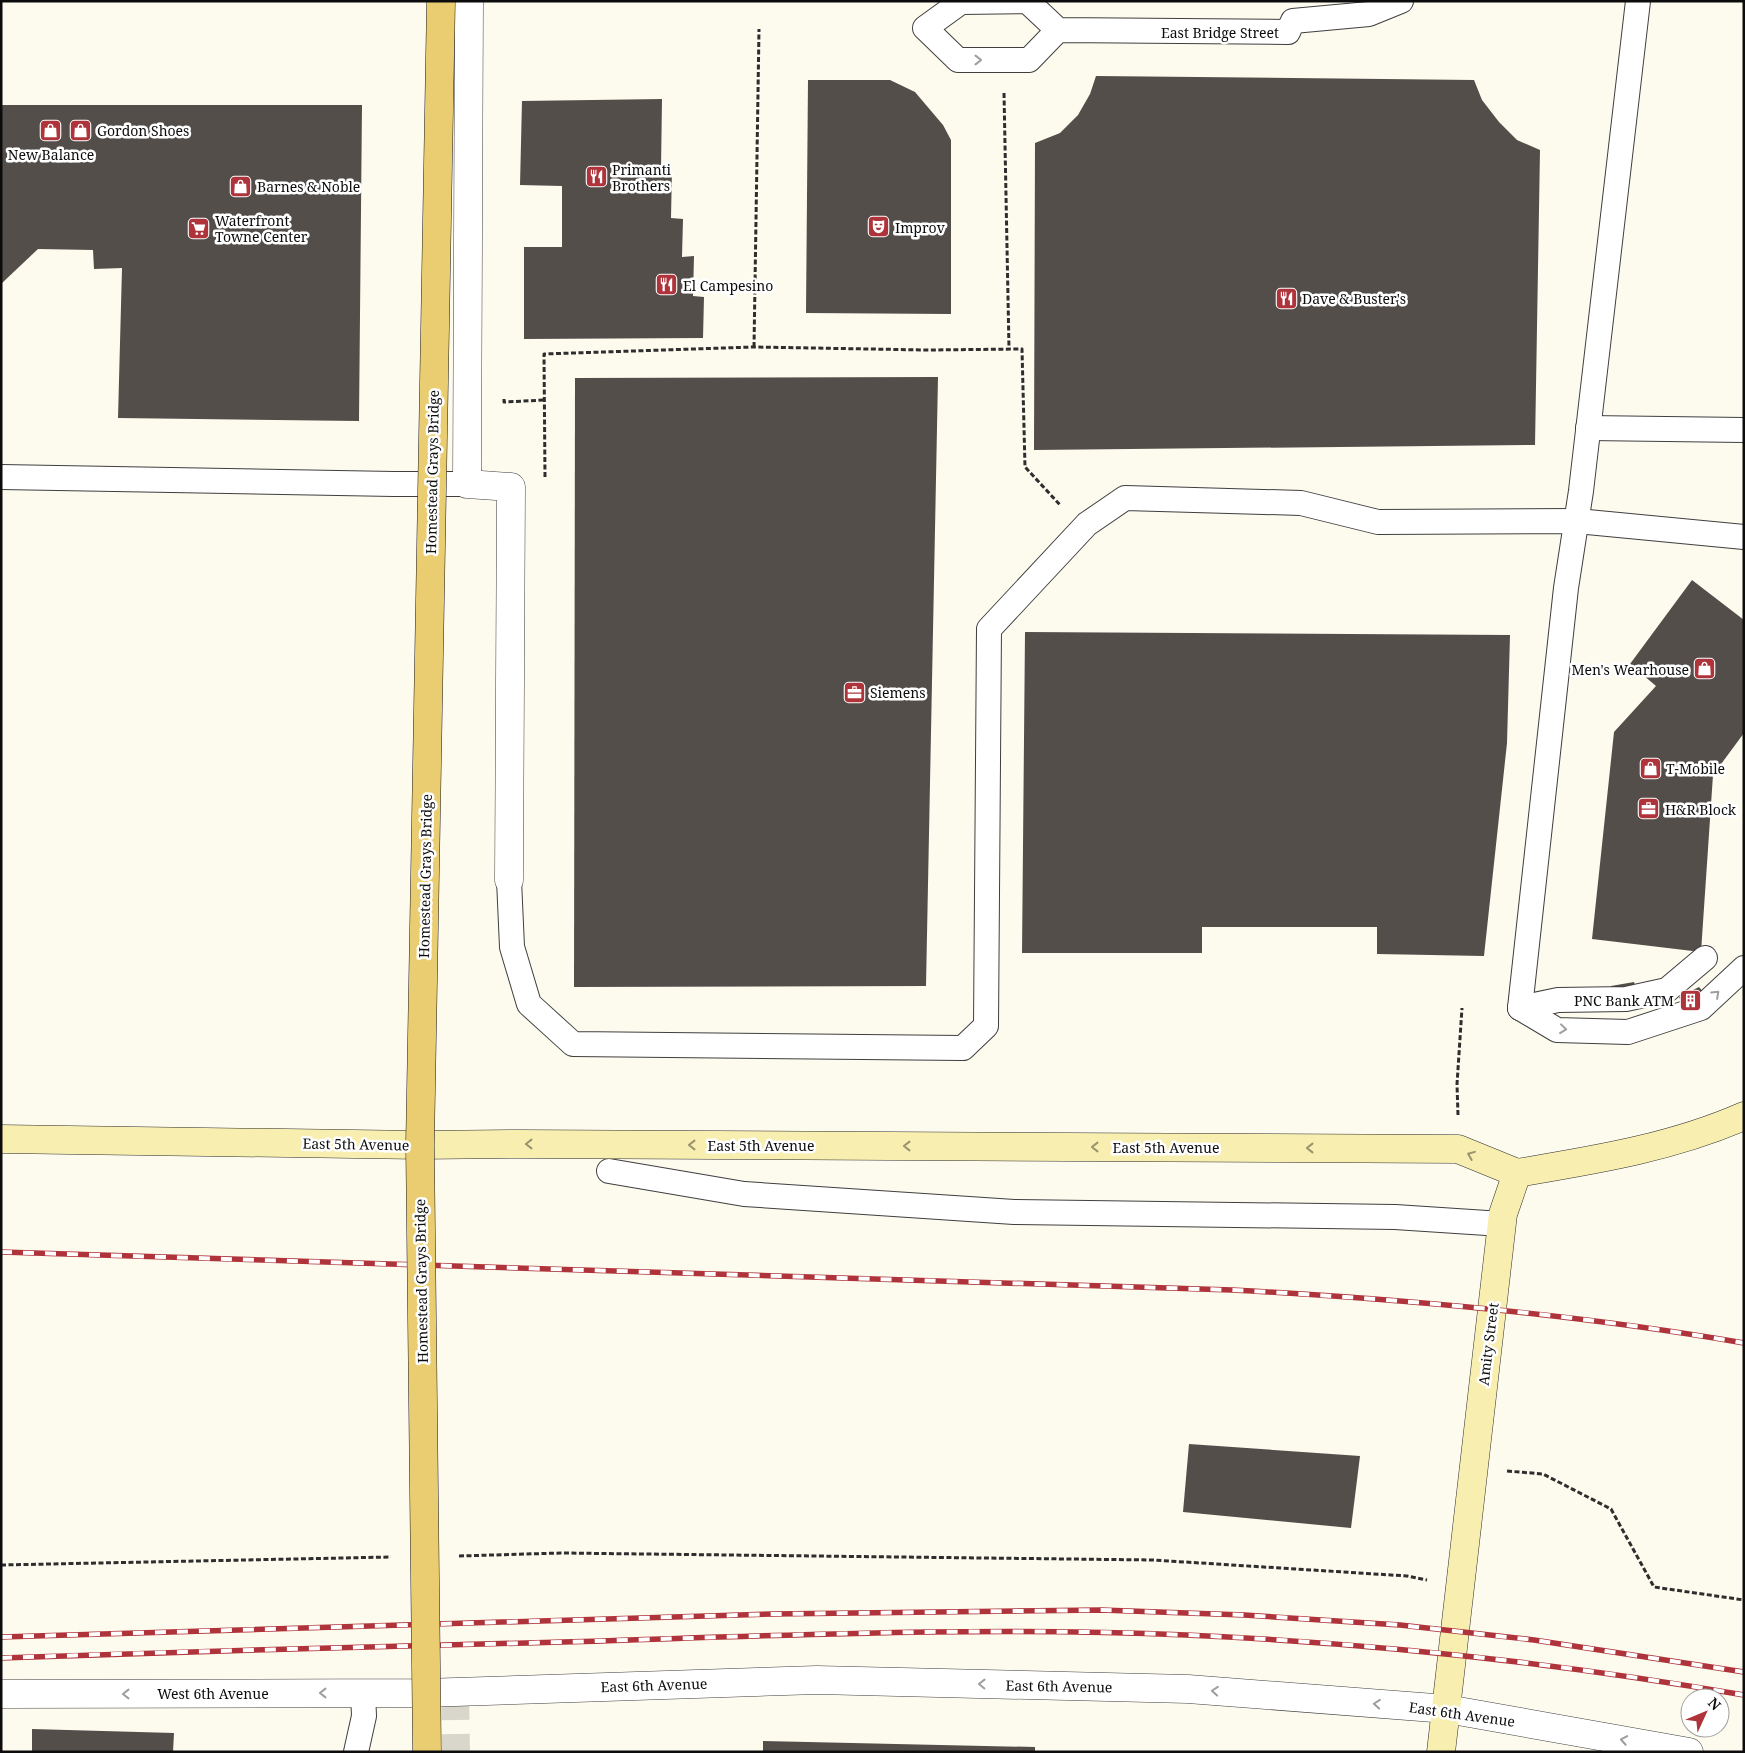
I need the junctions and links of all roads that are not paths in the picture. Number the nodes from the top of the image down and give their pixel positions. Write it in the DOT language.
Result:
graph roads {
  1 [pos="440,1"];
  2 [pos="468,1"];
  3 [pos="1401,1"];
  4 [pos="1638,1"];
  5 [pos="1058,30"];
  6 [pos="1588,428"];
  7 [pos="1744,430"];
  8 [pos="1,477"];
  9 [pos="466,484"];
  10 [pos="1577,521"];
  11 [pos="1744,537"];
  12 [pos="509,880"];
  13 [pos="1705,958"];
  14 [pos="1744,968"];
  15 [pos="1520,1008"];
  16 [pos="1744,1116"];
  17 [pos="1,1139"];
  18 [pos="420,1145"];
  19 [pos="609,1171"];
  20 [pos="1517,1173"];
  21 [pos="1502,1224"];
  22 [pos="363,1693"];
  23 [pos="424,1693"];
  24 [pos="1,1694"];
  25 [pos="1447,1709"];
  26 [pos="356,1752"];
  27 [pos="427,1752"];
  28 [pos="1441,1752"];
  29 [pos="1689,1752"];
  1 -- 18 [label="main road, Homestead Grays Bridge, bridge"];
  2 -- 9 [label="street"];
  3 -- 5 [label="lane, East Bridge Street"];
  4 -- 6 [label="lane"];
  5 -- 5 [label="lane, one-way"];
  6 -- 7 [label="lane"];
  6 -- 10 [label="lane"];
  8 -- 9 [label="lane"];
  9 -- 12 [label="street"];
  10 -- 11 [label="lane"];
  10 -- 12 [label="lane"];
  10 -- 15 [label="lane"];
  13 -- 15 [label="lane"];
  15 -- 14 [label="lane, one-way"];
  16 -- 20 [label="street"];
  17 -- 18 [label="street, East 5th Avenue"];
  20 -- 18 [label="street, East 5th Avenue, one-way"];
  18 -- 27 [label="main road, Homestead Grays Bridge, bridge"];
  19 -- 21 [label="lane"];
  20 -- 21 [label="street, Amity Street"];
  21 -- 25 [label="street, Amity Street"];
  22 -- 23 [label="street, West 6th Avenue"];
  22 -- 24 [label="street, West 6th Avenue, one-way"];
  22 -- 26 [label="lane"];
  25 -- 23 [label="street, East 6th Avenue, one-way"];
  25 -- 28 [label="street, Amity Street"];
  29 -- 25 [label="street, East 6th Avenue, one-way"];
}
